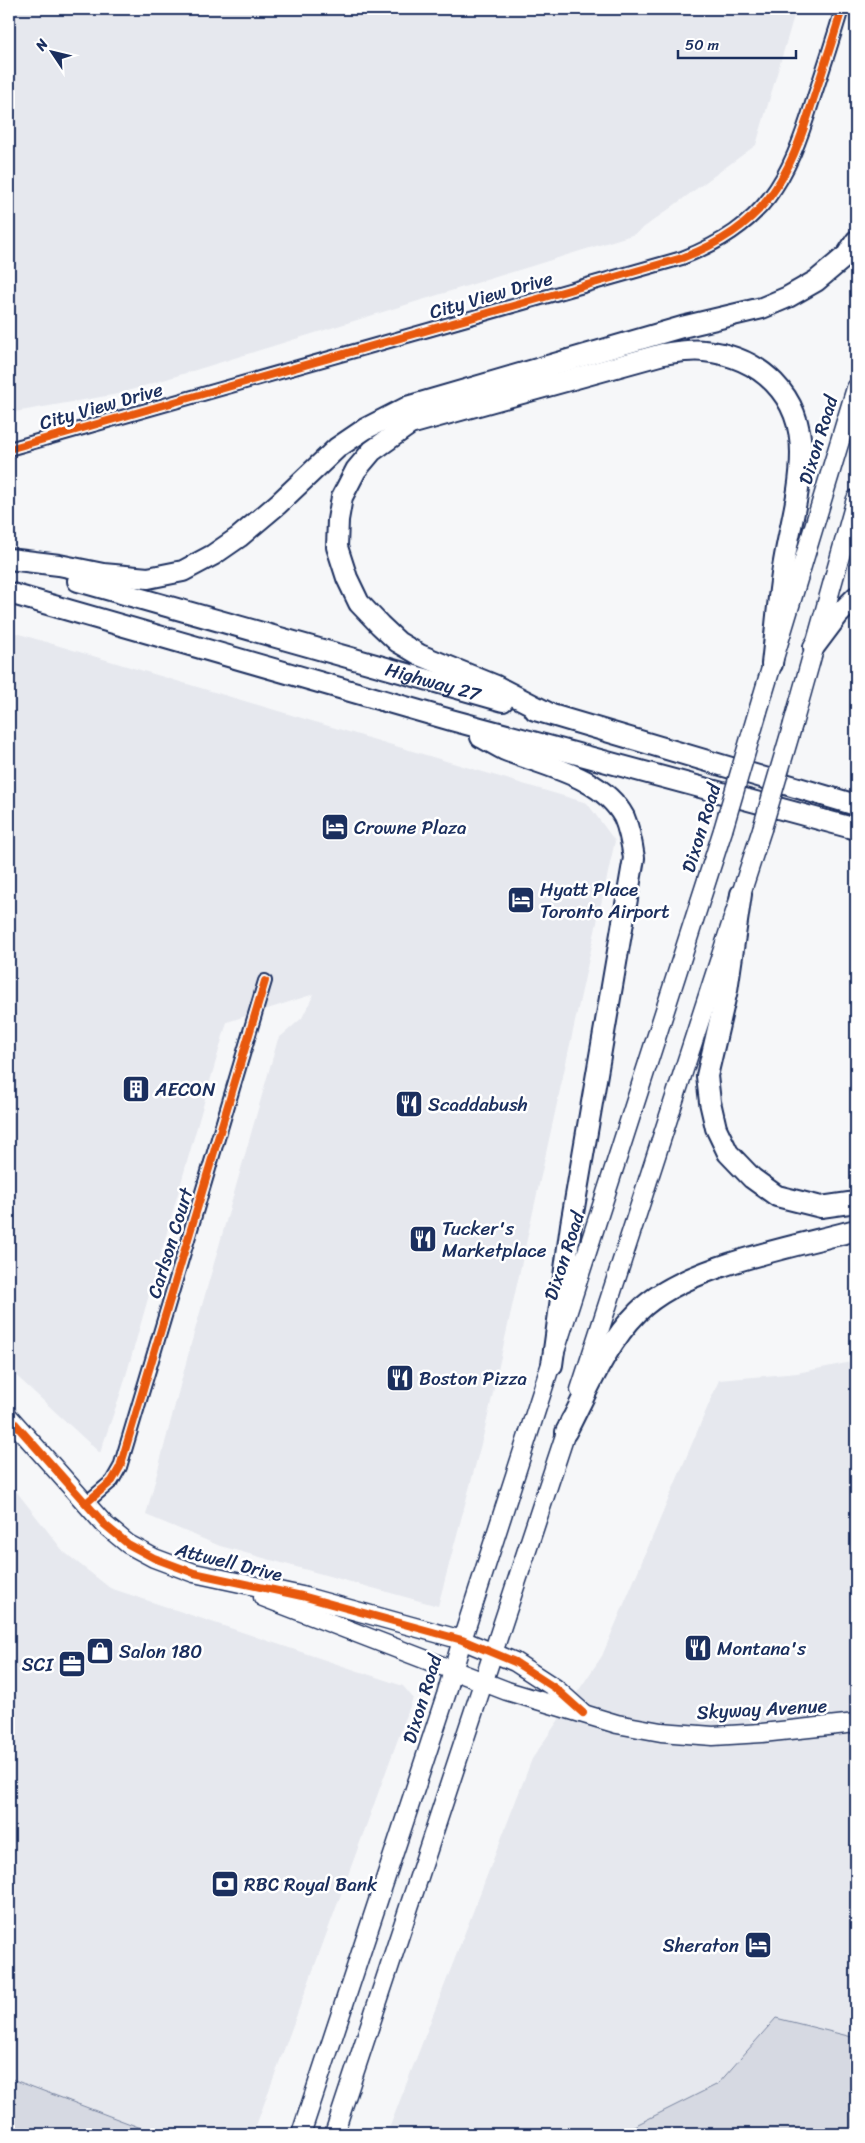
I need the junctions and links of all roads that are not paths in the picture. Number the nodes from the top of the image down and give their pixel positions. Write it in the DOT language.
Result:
graph roads {
  1 [pos="842,9"];
  2 [pos="856,241"];
  3 [pos="856,388"];
  4 [pos="9,449"];
  5 [pos="856,499"];
  6 [pos="9,560"];
  7 [pos="9,593"];
  8 [pos="856,597"];
  9 [pos="814,648"];
  10 [pos="772,664"];
  11 [pos="548,713"];
  12 [pos="450,720"];
  13 [pos="856,805"];
  14 [pos="856,829"];
  15 [pos="741,894"];
  16 [pos="266,981"];
  17 [pos="856,1202"];
  18 [pos="856,1230"];
  19 [pos="552,1365"];
  20 [pos="9,1417"];
  21 [pos="566,1432"];
  22 [pos="86,1504"];
  23 [pos="227,1582"];
  24 [pos="462,1640"];
  25 [pos="492,1653"];
  26 [pos="454,1670"];
  27 [pos="484,1682"];
  28 [pos="582,1713"];
  29 [pos="856,1723"];
  30 [pos="301,2134"];
  31 [pos="334,2134"];
  1 -- 4 [label="street, City View Drive"];
  2 -- 6 [label="main road"];
  3 -- 10 [label="main road, Dixon Road"];
  5 -- 9 [label="main road"];
  6 -- 11 [label="main road, Highway 27"];
  7 -- 12 [label="main road, Highway 27"];
  8 -- 9 [label="main road"];
  9 -- 15 [label="main road, bridge"];
  10 -- 11 [label="main road"];
  10 -- 19 [label="main road, Dixon Road, bridge"];
  11 -- 13 [label="main road, Highway 27"];
  12 -- 14 [label="main road, Highway 27"];
  12 -- 19 [label="main road"];
  15 -- 17 [label="main road"];
  15 -- 21 [label="main road"];
  16 -- 22 [label="street, Carlson Court"];
  18 -- 21 [label="main road"];
  19 -- 24 [label="main road, Dixon Road"];
  20 -- 22 [label="main road, Attwell Drive"];
  21 -- 25 [label="main road"];
  22 -- 23 [label="main road, Attwell Drive"];
  23 -- 24 [label="main road, Attwell Drive"];
  23 -- 26 [label="main road, Attwell Drive"];
  24 -- 25 [label="main road, Attwell Drive"];
  24 -- 26 [label="main road, Dixon Road"];
  25 -- 27 [label="main road"];
  25 -- 28 [label="main road, Skyway Avenue"];
  26 -- 27 [label="main road, Attwell Drive"];
  26 -- 30 [label="main road, Dixon Road"];
  27 -- 28 [label="main road, Skyway Avenue"];
  27 -- 31 [label="main road"];
  28 -- 29 [label="main road, Skyway Avenue"];
}
